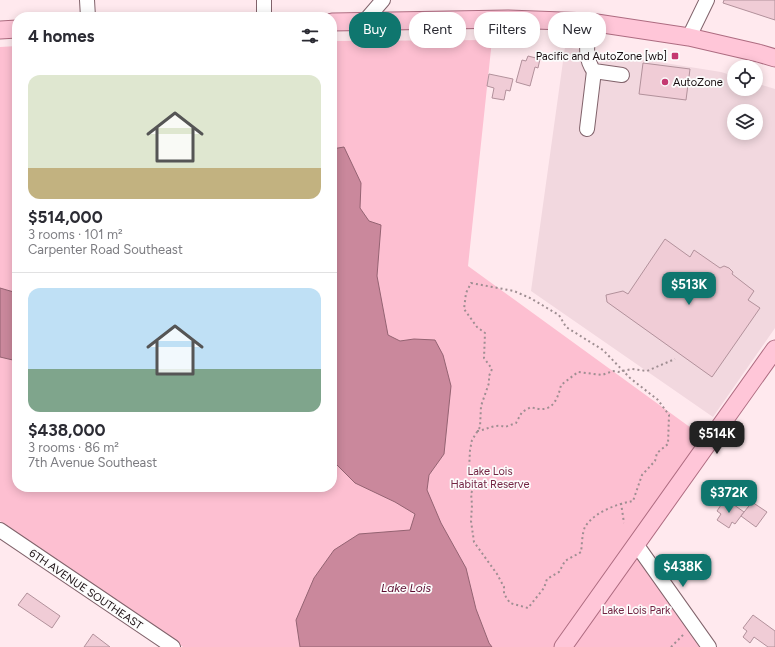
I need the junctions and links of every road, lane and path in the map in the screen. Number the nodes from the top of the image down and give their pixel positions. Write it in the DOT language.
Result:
graph roads {
  1 [pos="87,0"];
  2 [pos="264,0"];
  3 [pos="383,0"];
  4 [pos="707,0"];
  5 [pos="88,12"];
  6 [pos="264,12"];
  7 [pos="373,12"];
  8 [pos="548,20"];
  9 [pos="401,21"];
  10 [pos="337,22"];
  11 [pos="349,22"];
  12 [pos="606,24"];
  13 [pos="12,29"];
  14 [pos="0,30"];
  15 [pos="690,37"];
  16 [pos="587,48"];
  17 [pos="775,58"];
  18 [pos="594,71"];
  19 [pos="622,75"];
  20 [pos="587,129"];
  21 [pos="775,349"];
  22 [pos="675,358"];
  23 [pos="623,371"];
  24 [pos="478,431"];
  25 [pos="622,503"];
  26 [pos="624,523"];
  27 [pos="0,530"];
  28 [pos="636,544"];
  29 [pos="693,624"];
  30 [pos="173,647"];
  31 [pos="563,647"];
  32 [pos="671,647"];
  33 [pos="709,647"];
  1 -- 5 [label="street"];
  2 -- 6 [label="street"];
  3 -- 7 [label="street"];
  4 -- 15 [label="street"];
  8 -- 9 [label="main road"];
  10 -- 11 [label="main road"];
  12 -- 15 [label="main road"];
  13 -- 14 [label="main road"];
  15 -- 17 [label="main road"];
  16 -- 18 [label="street"];
  18 -- 19 [label="street"];
  18 -- 20 [label="street"];
  21 -- 28 [label="main road"];
  22 -- 23 [label="path"];
  23 -- 24 [label="path"];
  23 -- 24 [label="path"];
  23 -- 25 [label="path"];
  24 -- 25 [label="path"];
  25 -- 26 [label="path"];
  27 -- 30 [label="street, 6TH AVENUE SOUTHEAST"];
  28 -- 29 [label="street"];
  28 -- 31 [label="main road"];
  29 -- 32 [label="path"];
  29 -- 33 [label="street"];
}
